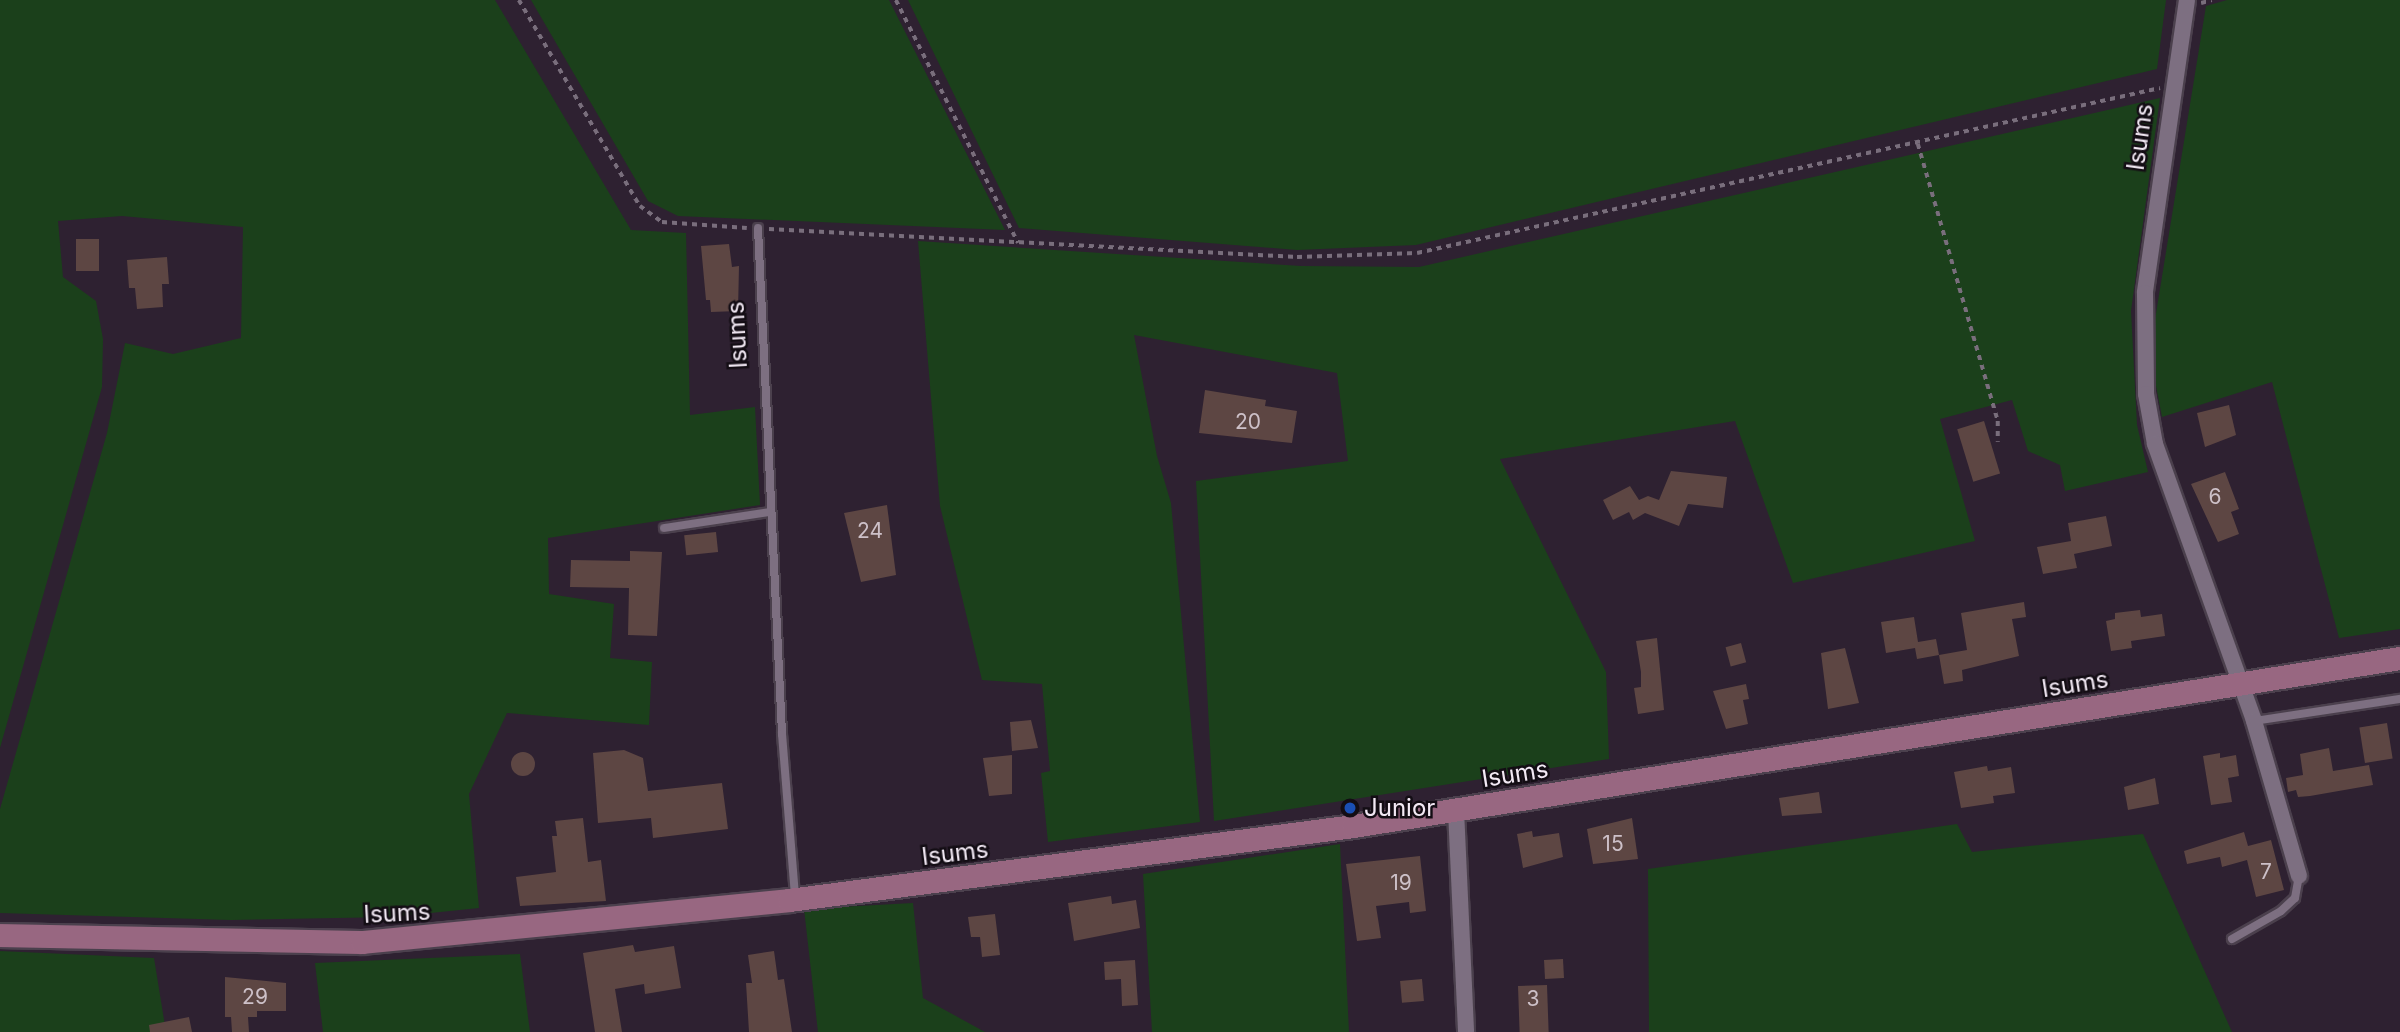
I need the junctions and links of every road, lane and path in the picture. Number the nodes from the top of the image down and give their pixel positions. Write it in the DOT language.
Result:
graph roads {
  1 [pos="519,0"];
  2 [pos="896,0"];
  3 [pos="2187,0"];
  4 [pos="2174,85"];
  5 [pos="1917,144"];
  6 [pos="758,228"];
  7 [pos="1018,243"];
  8 [pos="1998,442"];
  9 [pos="770,512"];
  10 [pos="664,528"];
  11 [pos="2400,658"];
  12 [pos="2241,683"];
  13 [pos="2400,699"];
  14 [pos="2254,721"];
  15 [pos="1456,810"];
  16 [pos="2300,876"];
  17 [pos="796,899"];
  18 [pos="0,935"];
  19 [pos="2232,939"];
  20 [pos="1466,1032"];
  1 -- 6 [label="path"];
  2 -- 7 [label="path"];
  3 -- 4 [label="street, Isums"];
  4 -- 5 [label="path"];
  4 -- 12 [label="street, Isums"];
  5 -- 7 [label="path"];
  5 -- 8 [label="path"];
  6 -- 7 [label="path"];
  6 -- 9 [label="lane, Isums"];
  9 -- 10 [label="lane"];
  9 -- 17 [label="lane, Isums"];
  11 -- 12 [label="main road, Isums"];
  12 -- 14 [label="street, Isums"];
  12 -- 15 [label="main road, Isums"];
  13 -- 14 [label="lane"];
  14 -- 16 [label="street, Isums"];
  15 -- 17 [label="main road, Isums"];
  15 -- 20 [label="street"];
  16 -- 19 [label="lane"];
  17 -- 18 [label="main road, Isums"];
}
